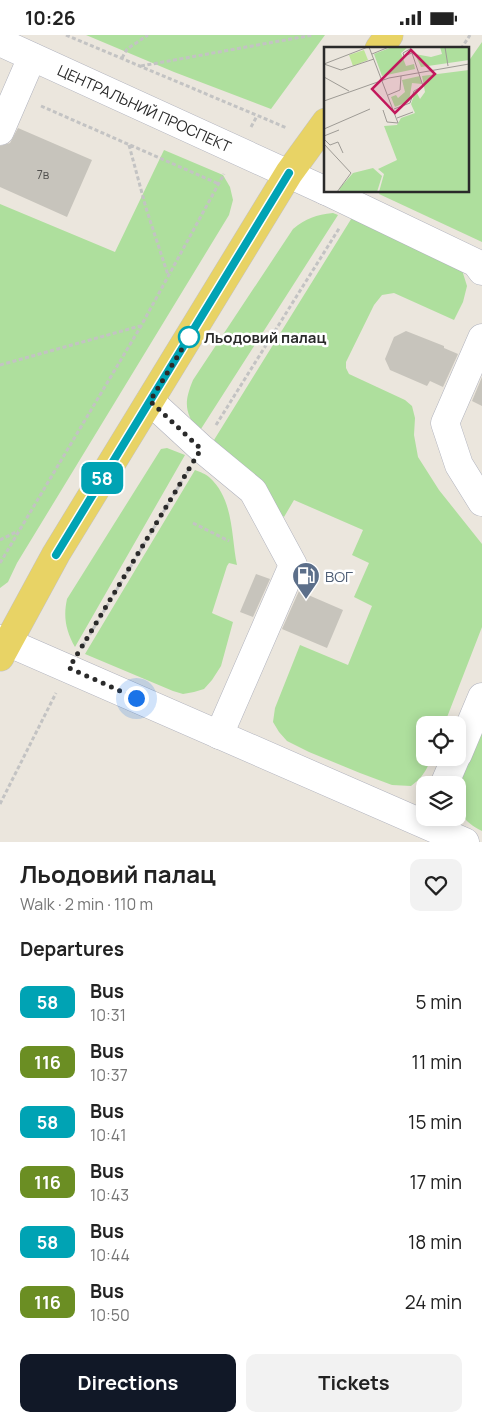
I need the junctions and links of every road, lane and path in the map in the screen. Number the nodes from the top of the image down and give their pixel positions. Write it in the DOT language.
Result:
graph roads {
  1 [pos="66,35"];
  2 [pos="148,35"];
  3 [pos="313,35"];
  4 [pos="389,35"];
  5 [pos="470,35"];
  6 [pos="0,42"];
  7 [pos="380,47"];
  8 [pos="462,47"];
  9 [pos="32,57"];
  10 [pos="122,57"];
  11 [pos="141,66"];
  12 [pos="33,103"];
  13 [pos="257,116"];
  14 [pos="273,123"];
  15 [pos="0,131"];
  16 [pos="320,131"];
  17 [pos="129,144"];
  18 [pos="238,150"];
  19 [pos="289,173"];
  20 [pos="219,184"];
  21 [pos="324,190"];
  22 [pos="330,193"];
  23 [pos="342,225"];
  24 [pos="482,271"];
  25 [pos="168,275"];
  26 [pos="141,326"];
  27 [pos="482,337"];
  28 [pos="0,365"];
  29 [pos="150,401"];
  30 [pos="201,449"];
  31 [pos="482,503"];
  32 [pos="193,523"];
  33 [pos="19,531"];
  34 [pos="0,540"];
  35 [pos="229,541"];
  36 [pos="0,563"];
  37 [pos="2,646"];
  38 [pos="69,668"];
  39 [pos="482,697"];
  40 [pos="219,735"];
  41 [pos="466,735"];
  42 [pos="0,804"];
  43 [pos="416,816"];
  44 [pos="438,826"];
  45 [pos="465,842"];
  1 -- 10 [label="path"];
  2 -- 10 [label="path"];
  3 -- 11 [label="path"];
  4 -- 7 [label="main road"];
  5 -- 8 [label="path"];
  6 -- 9 [label="street, ЦЕНТРАЛЬНИЙ ПРОСПЕКТ"];
  9 -- 15 [label="street"];
  9 -- 18 [label="street, ЦЕНТРАЛЬНИЙ ПРОСПЕКТ"];
  10 -- 11 [label="path"];
  11 -- 13 [label="path"];
  12 -- 17 [label="path"];
  13 -- 14 [label="path"];
  13 -- 18 [label="path"];
  16 -- 19 [label="main road"];
  17 -- 20 [label="path"];
  17 -- 25 [label="path"];
  18 -- 19 [label="street, ЦЕНТРАЛЬНИЙ ПРОСПЕКТ"];
  18 -- 20 [label="path"];
  19 -- 21 [label="street, ЦЕНТРАЛЬНИЙ ПРОСПЕКТ"];
  19 -- 29 [label="main road"];
  20 -- 25 [label="path"];
  22 -- 24 [label="street, ЦЕНТРАЛЬНИЙ ПРОСПЕКТ"];
  23 -- 30 [label="path"];
  25 -- 26 [label="path"];
  26 -- 28 [label="path"];
  26 -- 33 [label="path"];
  27 -- 31 [label="street"];
  29 -- 30 [label="street"];
  29 -- 37 [label="main road"];
  30 -- 38 [label="path"];
  30 -- 40 [label="street"];
  32 -- 35 [label="path"];
  33 -- 34 [label="path"];
  33 -- 36 [label="path"];
  37 -- 38 [label="street"];
  38 -- 40 [label="street"];
  38 -- 42 [label="path"];
  39 -- 41 [label="street"];
  40 -- 43 [label="street"];
  44 -- 45 [label="street"];
}
